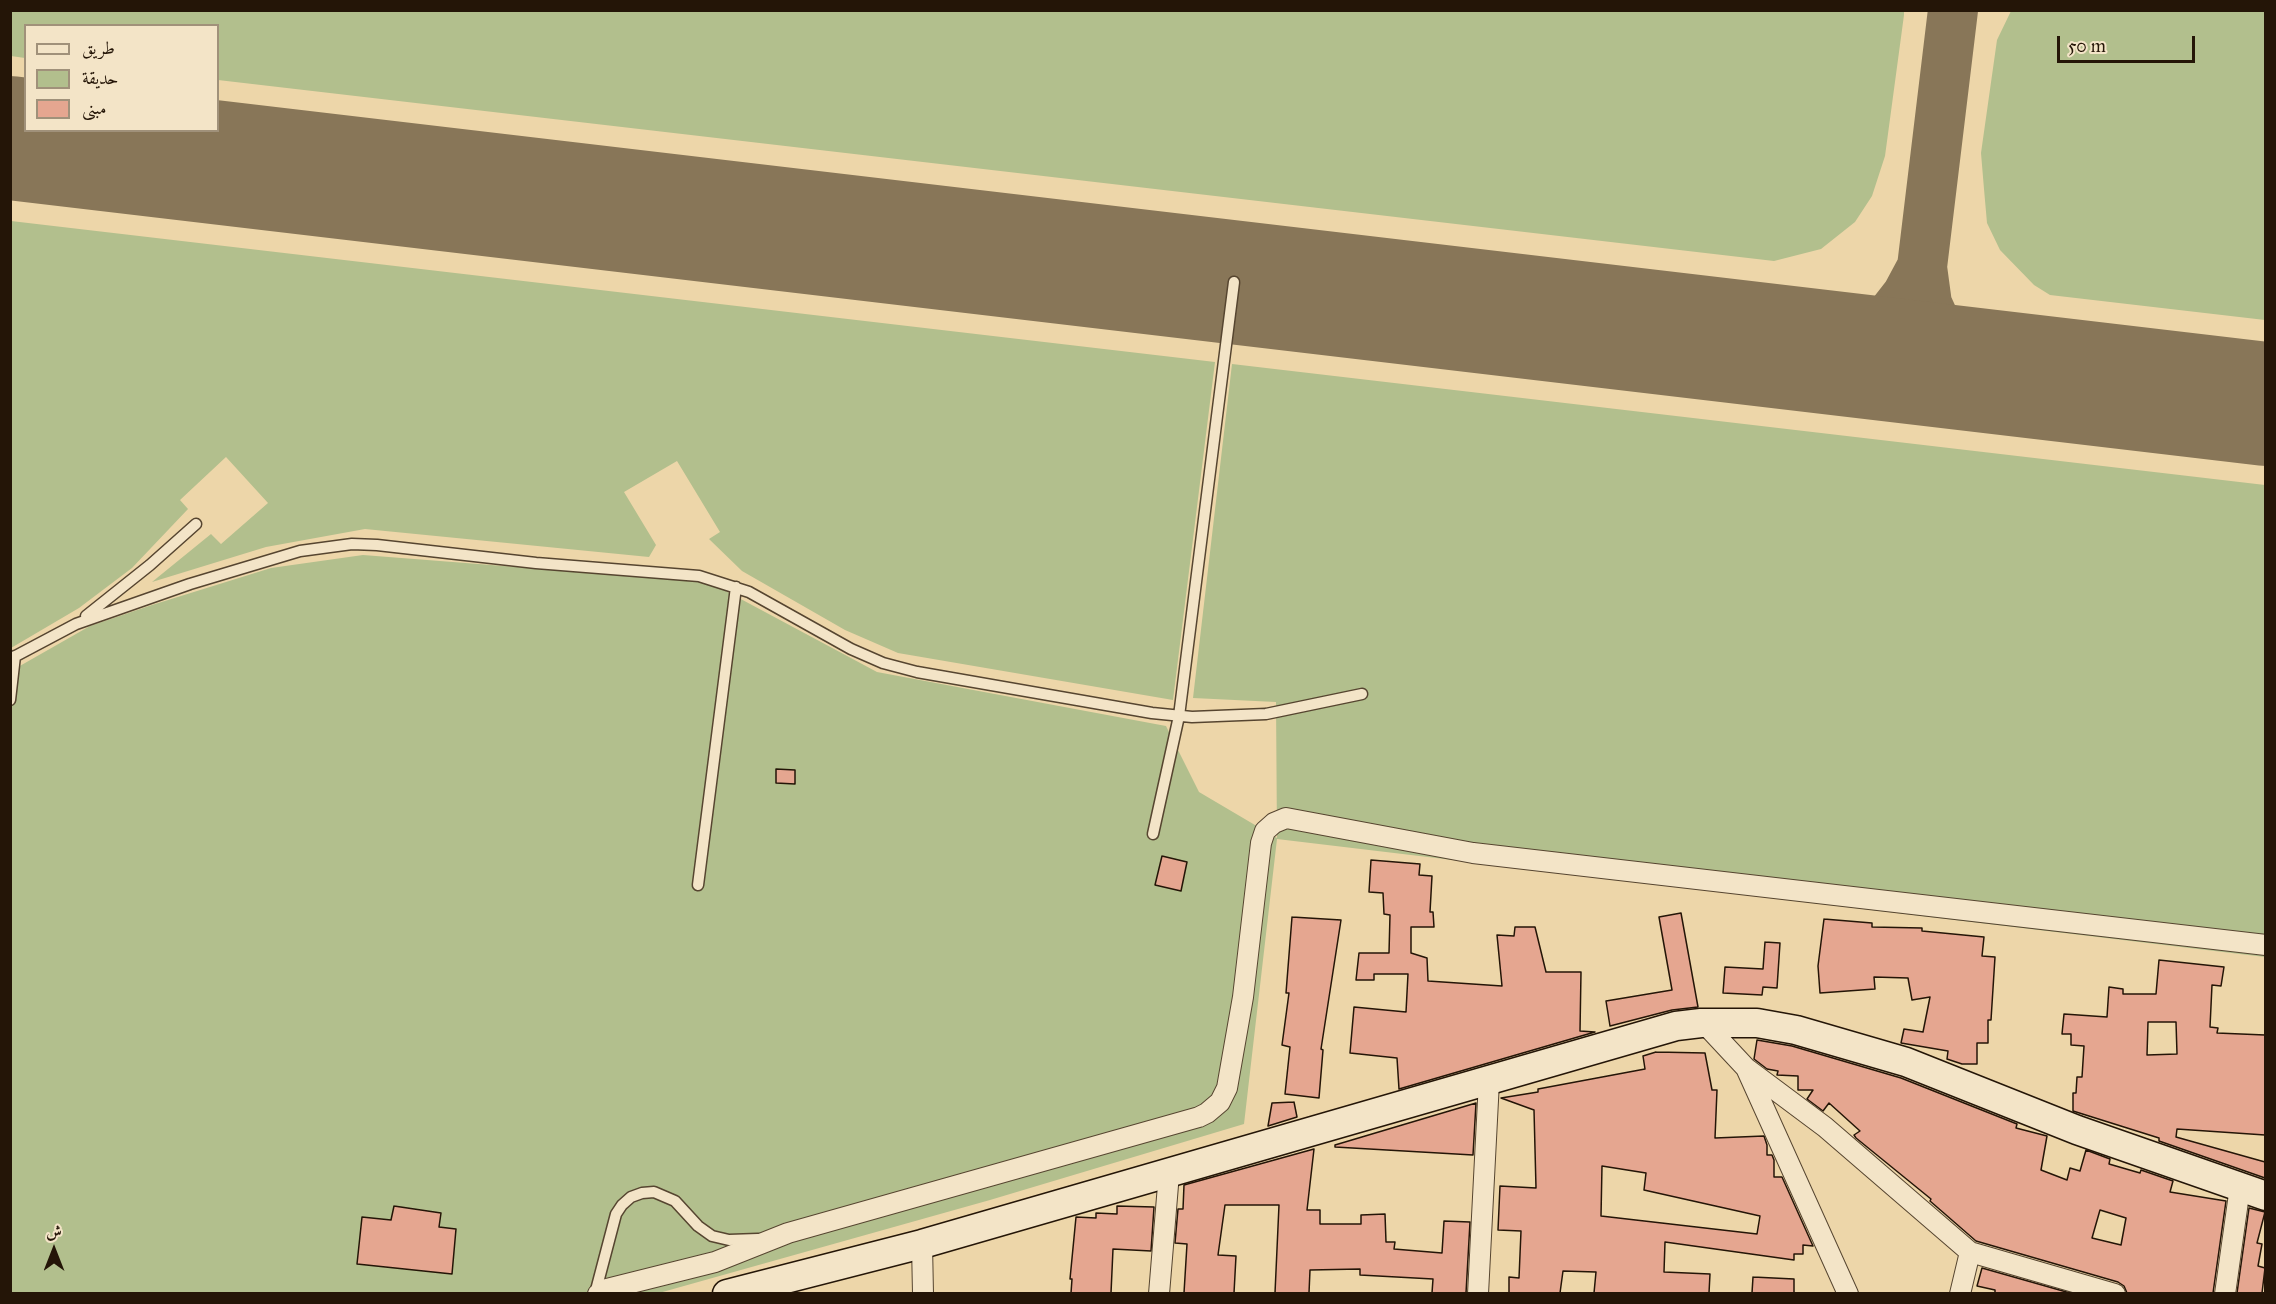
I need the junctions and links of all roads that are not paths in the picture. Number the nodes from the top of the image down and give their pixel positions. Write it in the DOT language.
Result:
graph roads {
  1 [pos="1233,282"];
  2 [pos="195,524"];
  3 [pos="736,586"];
  4 [pos="76,624"];
  5 [pos="13,658"];
  6 [pos="1362,694"];
  7 [pos="10,700"];
  8 [pos="1179,716"];
  9 [pos="1153,834"];
  10 [pos="698,885"];
  11 [pos="2265,945"];
  12 [pos="1704,1023"];
  13 [pos="1746,1068"];
  14 [pos="1489,1081"];
  15 [pos="1169,1173"];
  16 [pos="2253,1191"];
  17 [pos="774,1238"];
  18 [pos="922,1245"];
  19 [pos="1970,1252"];
  20 [pos="597,1293"];
  21 [pos="727,1293"];
  22 [pos="923,1293"];
  23 [pos="1159,1293"];
  24 [pos="1478,1293"];
  25 [pos="1848,1293"];
  26 [pos="1960,1293"];
  27 [pos="2115,1293"];
  28 [pos="2224,1293"];
  1 -- 8 [label="lane"];
  2 -- 4 [label="lane"];
  3 -- 4 [label="lane"];
  3 -- 8 [label="lane"];
  3 -- 10 [label="lane"];
  4 -- 5 [label="lane"];
  5 -- 7 [label="lane"];
  6 -- 8 [label="lane"];
  8 -- 9 [label="lane"];
  11 -- 17 [label="street"];
  12 -- 13 [label="street"];
  12 -- 14 [label="street"];
  12 -- 16 [label="street"];
  13 -- 19 [label="street"];
  13 -- 25 [label="street"];
  14 -- 15 [label="street"];
  14 -- 24 [label="street"];
  15 -- 18 [label="street"];
  15 -- 23 [label="street"];
  16 -- 28 [label="street"];
  17 -- 20 [label="street"];
  17 -- 20 [label="lane"];
  18 -- 21 [label="street"];
  18 -- 22 [label="street"];
  19 -- 26 [label="street"];
  19 -- 27 [label="street"];
}
